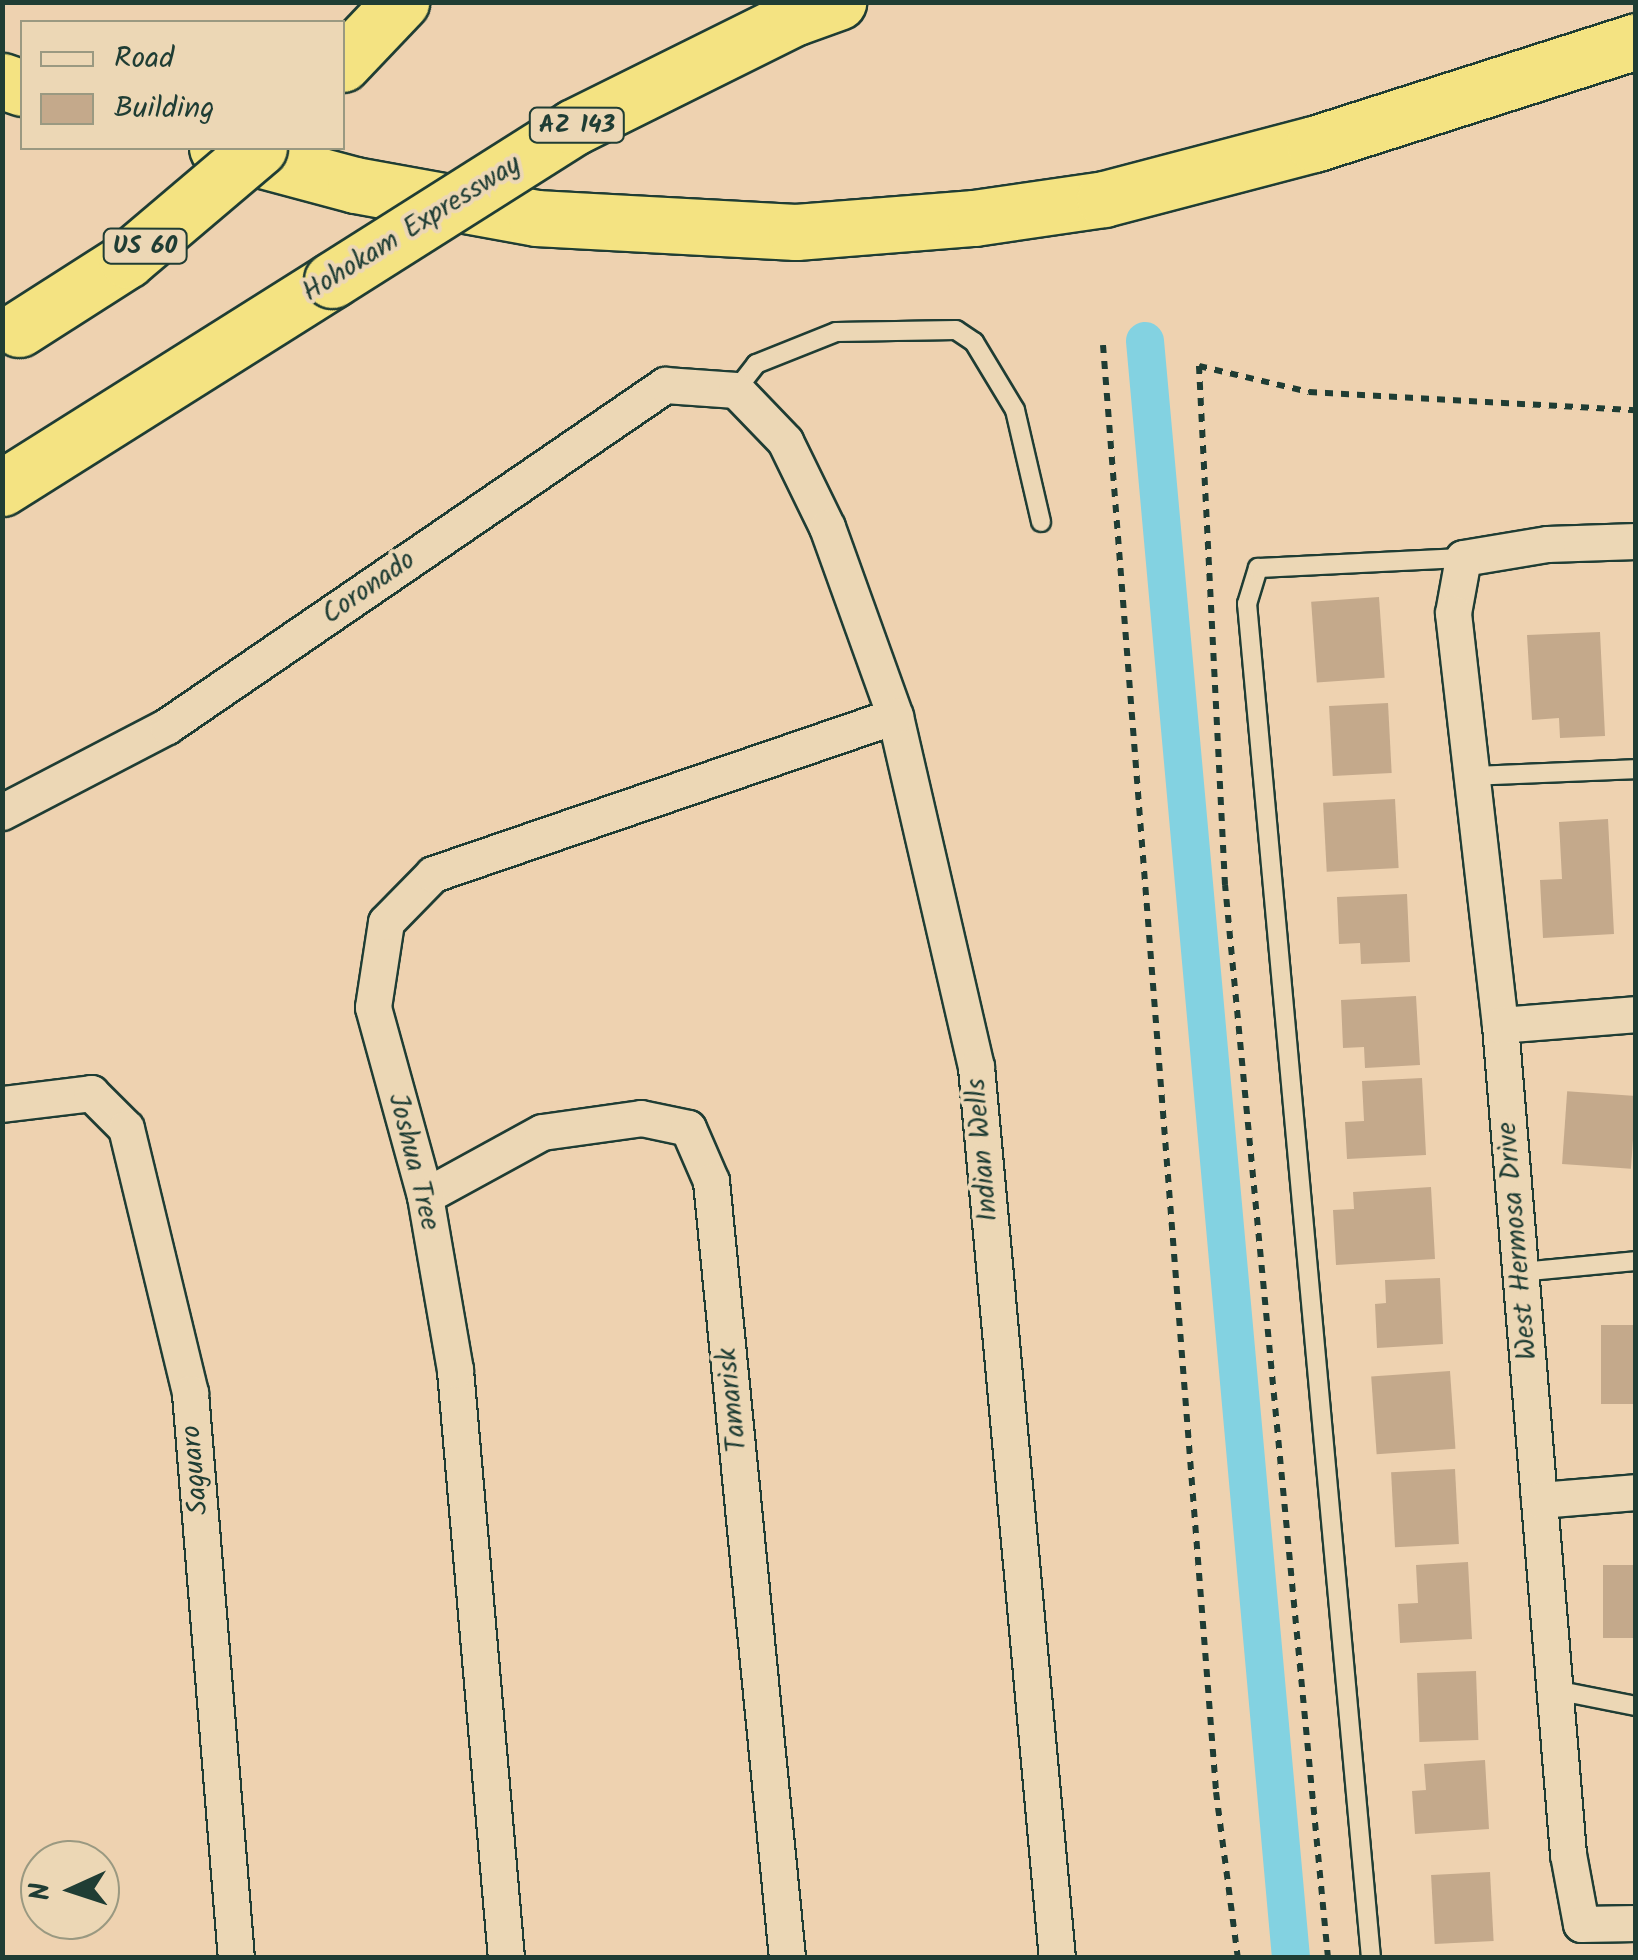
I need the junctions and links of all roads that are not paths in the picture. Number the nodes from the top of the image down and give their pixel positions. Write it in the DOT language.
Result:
graph roads {
  1 [pos="401,2"];
  2 [pos="838,2"];
  3 [pos="1636,41"];
  4 [pos="345,61"];
  5 [pos="224,150"];
  6 [pos="257,150"];
  7 [pos="11,333"];
  8 [pos="736,390"];
  9 [pos="2,488"];
  10 [pos="1041,522"];
  11 [pos="1636,541"];
  12 [pos="1463,558"];
  13 [pos="895,716"];
  14 [pos="1636,769"];
  15 [pos="1472,776"];
  16 [pos="2,812"];
  17 [pos="1636,1014"];
  18 [pos="1500,1024"];
  19 [pos="2,1104"];
  20 [pos="425,1196"];
  21 [pos="1636,1262"];
  22 [pos="1520,1272"];
  23 [pos="1636,1492"];
  24 [pos="1539,1500"];
  25 [pos="1554,1690"];
  26 [pos="1636,1706"];
  27 [pos="1636,1923"];
  28 [pos="236,1958"];
  29 [pos="506,1958"];
  30 [pos="787,1958"];
  31 [pos="1057,1958"];
  32 [pos="1370,1958"];
  1 -- 4 [label="highway"];
  2 -- 9 [label="highway, Hohokam Expressway / AZ 143, bridge"];
  3 -- 5 [label="highway"];
  6 -- 7 [label="highway, US 60, bridge"];
  8 -- 10 [label="lane"];
  8 -- 13 [label="street, Indian Wells"];
  8 -- 16 [label="street, Coronado"];
  11 -- 12 [label="street"];
  12 -- 15 [label="street, West Hermosa Drive"];
  12 -- 32 [label="lane"];
  13 -- 20 [label="street, Joshua Tree"];
  13 -- 31 [label="street, Indian Wells"];
  14 -- 15 [label="lane"];
  15 -- 18 [label="street, West Hermosa Drive"];
  17 -- 18 [label="street"];
  18 -- 22 [label="street, West Hermosa Drive"];
  19 -- 28 [label="street, Saguaro"];
  20 -- 29 [label="street, Joshua Tree"];
  20 -- 30 [label="street, Tamarisk"];
  21 -- 22 [label="lane"];
  22 -- 24 [label="street, West Hermosa Drive"];
  23 -- 24 [label="street"];
  24 -- 25 [label="street, West Hermosa Drive"];
  25 -- 26 [label="lane"];
  25 -- 27 [label="street, West Hermosa Drive"];
}
